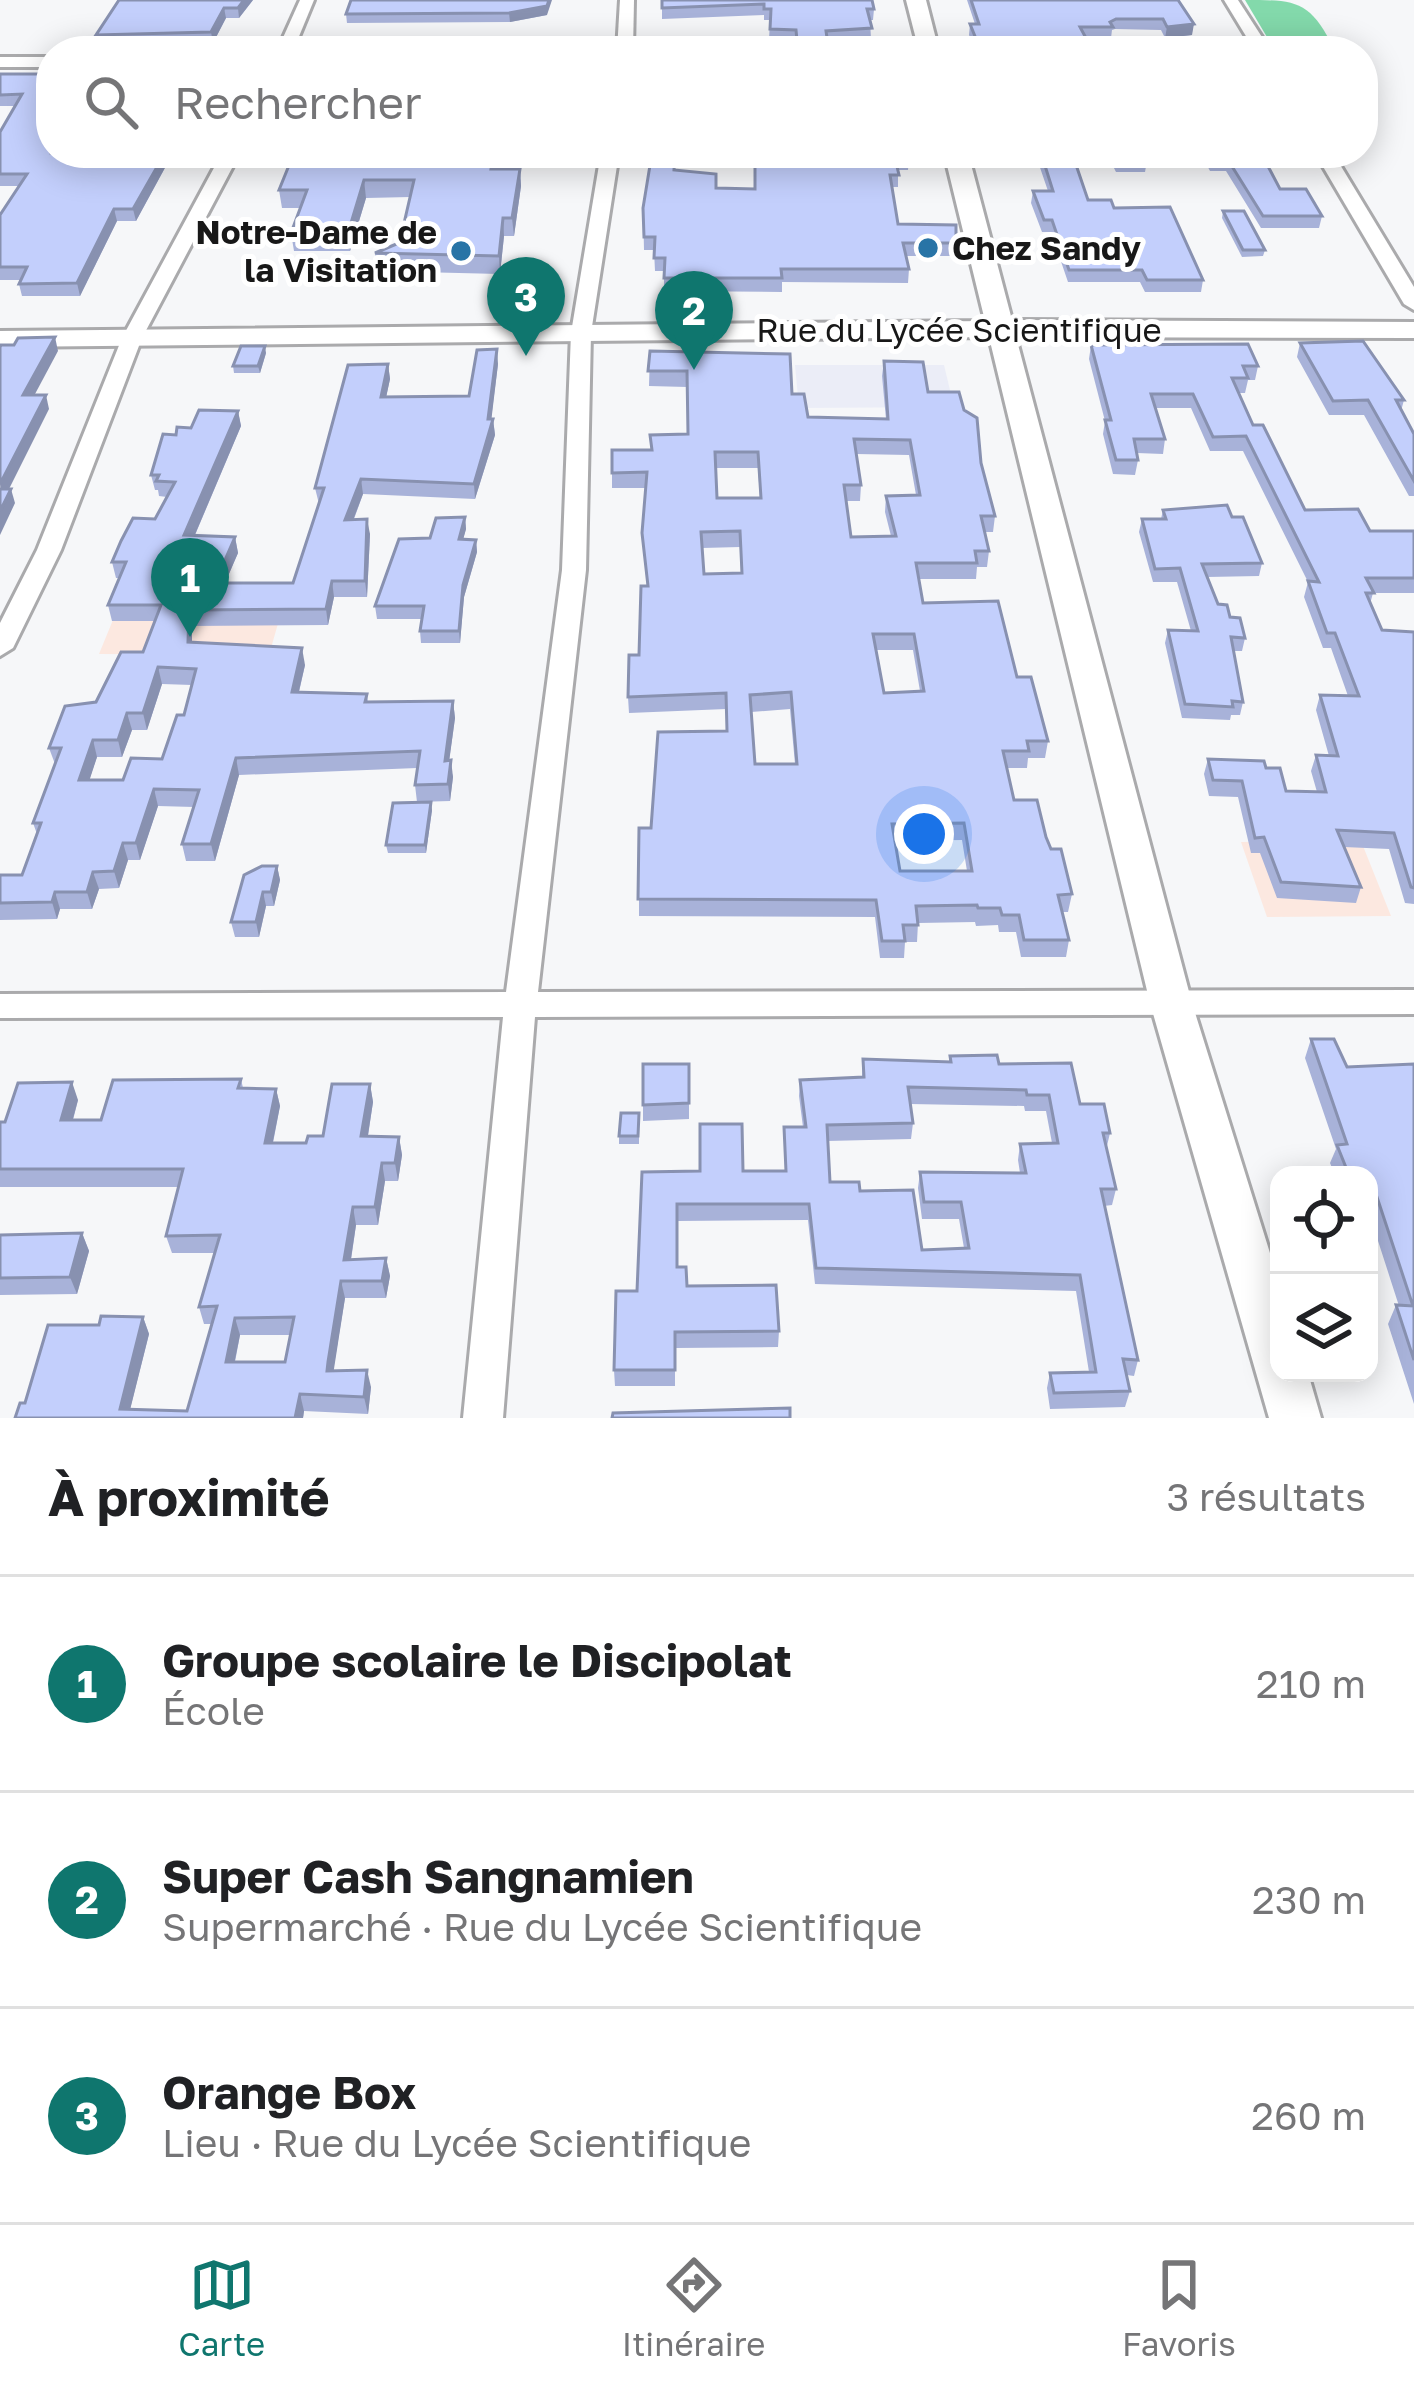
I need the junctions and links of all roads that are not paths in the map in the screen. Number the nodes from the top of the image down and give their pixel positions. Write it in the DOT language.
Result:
graph roads {
  1 [pos="307,0"];
  2 [pos="627,0"];
  3 [pos="916,0"];
  4 [pos="1231,0"];
  5 [pos="291,36"];
  6 [pos="626,36"];
  7 [pos="925,36"];
  8 [pos="1254,36"];
  9 [pos="0,62"];
  10 [pos="36,62"];
  11 [pos="223,168"];
  12 [pos="608,168"];
  13 [pos="960,168"];
  14 [pos="1333,168"];
  15 [pos="1414,304"];
  16 [pos="1002,328"];
  17 [pos="1414,330"];
  18 [pos="581,333"];
  19 [pos="132,338"];
  20 [pos="0,339"];
  21 [pos="0,648"];
  22 [pos="1414,1002"];
  23 [pos="1171,1003"];
  24 [pos="520,1005"];
  25 [pos="0,1006"];
  26 [pos="1270,1334"];
  27 [pos="1285,1382"];
  28 [pos="483,1418"];
  29 [pos="1295,1418"];
  1 -- 5 [label="street"];
  2 -- 6 [label="street"];
  3 -- 7 [label="street"];
  4 -- 8 [label="street"];
  9 -- 10 [label="street"];
  11 -- 19 [label="street"];
  12 -- 18 [label="street"];
  13 -- 16 [label="street"];
  14 -- 15 [label="street"];
  16 -- 17 [label="street, Rue du Lycée Scientifique"];
  16 -- 18 [label="street, Rue du Lycée Scientifique"];
  16 -- 23 [label="street"];
  18 -- 19 [label="street, Rue du Lycée Scientifique"];
  18 -- 24 [label="street"];
  19 -- 20 [label="street, Rue du Lycée Scientifique"];
  19 -- 21 [label="street"];
  22 -- 23 [label="street"];
  23 -- 24 [label="street"];
  23 -- 26 [label="street"];
  24 -- 25 [label="street"];
  24 -- 28 [label="street"];
  27 -- 29 [label="street"];
}
